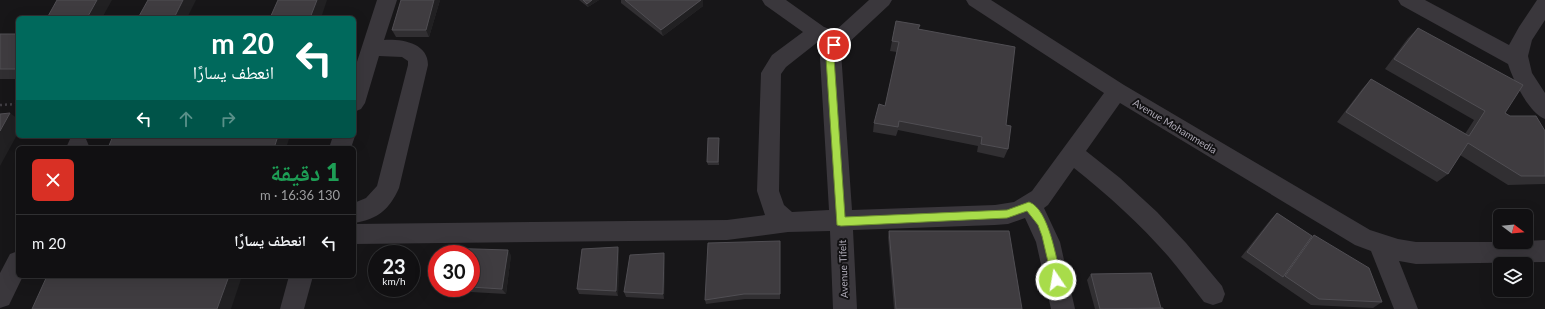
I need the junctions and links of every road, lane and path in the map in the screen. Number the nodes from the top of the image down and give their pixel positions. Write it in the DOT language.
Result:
graph roads {
  1 [pos="387,0"];
  2 [pos="772,0"];
  3 [pos="882,0"];
  4 [pos="976,0"];
  5 [pos="1408,0"];
  6 [pos="1540,0"];
  7 [pos="1545,4"];
  8 [pos="817,32"];
  9 [pos="838,40"];
  10 [pos="371,48"];
  11 [pos="1517,59"];
  12 [pos="1117,91"];
  13 [pos="356,96"];
  14 [pos="16,104"];
  15 [pos="0,105"];
  16 [pos="1545,110"];
  17 [pos="1072,153"];
  18 [pos="1029,206"];
  19 [pos="356,213"];
  20 [pos="788,222"];
  21 [pos="841,222"];
  22 [pos="356,234"];
  23 [pos="1380,244"];
  24 [pos="1545,251"];
  25 [pos="16,266"];
  26 [pos="300,278"];
  27 [pos="1212,294"];
  28 [pos="0,296"];
  29 [pos="292,309"];
  30 [pos="844,309"];
  31 [pos="1063,309"];
  32 [pos="1406,309"];
  1 -- 10 [label="street"];
  2 -- 8 [label="street"];
  3 -- 9 [label="street"];
  4 -- 12 [label="street, Avenue Mohammedia"];
  5 -- 11 [label="street"];
  6 -- 7 [label="street"];
  7 -- 11 [label="street"];
  8 -- 9 [label="street"];
  8 -- 20 [label="street"];
  9 -- 21 [label="street, Avenue Tifelt"];
  10 -- 13 [label="street"];
  10 -- 19 [label="street"];
  11 -- 16 [label="street"];
  12 -- 17 [label="street"];
  12 -- 23 [label="street, Avenue Mohammedia"];
  14 -- 15 [label="path"];
  17 -- 18 [label="street"];
  17 -- 27 [label="street"];
  18 -- 21 [label="street"];
  18 -- 31 [label="street"];
  20 -- 21 [label="street"];
  20 -- 22 [label="street"];
  21 -- 30 [label="street, Avenue Tifelt"];
  23 -- 24 [label="street, Avenue Mohammedia"];
  23 -- 32 [label="street"];
  25 -- 28 [label="street"];
  26 -- 29 [label="street"];
}
